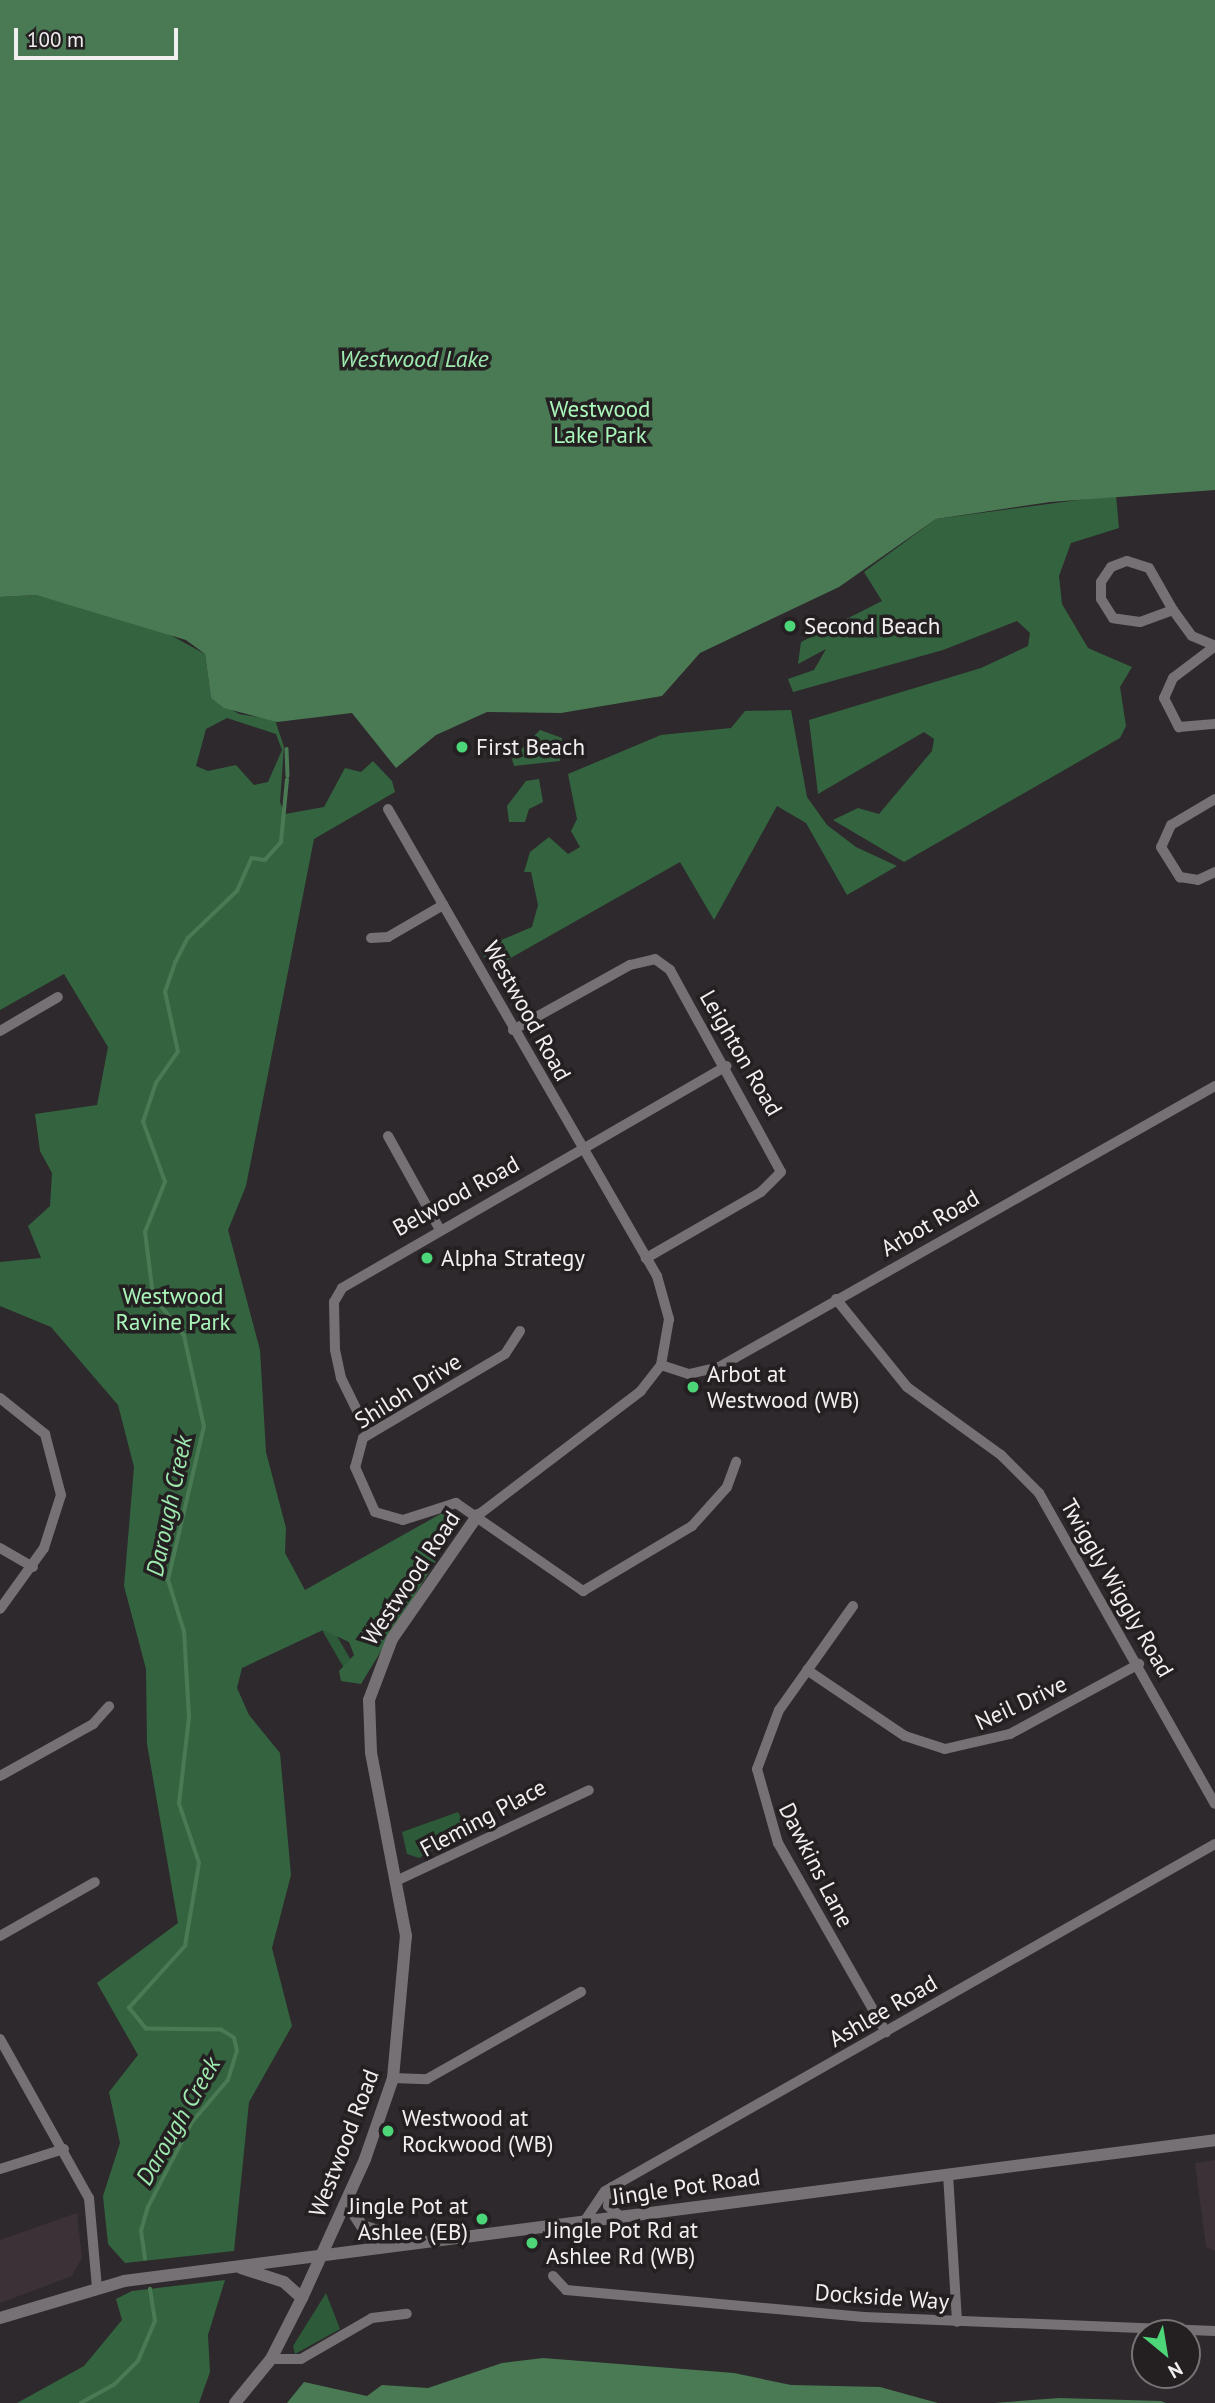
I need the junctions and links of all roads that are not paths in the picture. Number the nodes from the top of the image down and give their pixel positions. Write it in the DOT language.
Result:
graph roads {
  1 [pos="1173,610"];
  2 [pos="1214,647"];
  3 [pos="1215,724"];
  4 [pos="1215,799"];
  5 [pos="388,809"];
  6 [pos="1215,872"];
  7 [pos="443,905"];
  8 [pos="371,938"];
  9 [pos="58,997"];
  10 [pos="513,1030"];
  11 [pos="0,1031"];
  12 [pos="726,1066"];
  13 [pos="1215,1086"];
  14 [pos="388,1136"];
  15 [pos="580,1148"];
  16 [pos="439,1228"];
  17 [pos="646,1258"];
  18 [pos="836,1299"];
  19 [pos="520,1331"];
  20 [pos="661,1365"];
  21 [pos="0,1398"];
  22 [pos="369,1433"];
  23 [pos="736,1462"];
  24 [pos="478,1515"];
  25 [pos="0,1548"];
  26 [pos="33,1567"];
  27 [pos="853,1606"];
  28 [pos="0,1609"];
  29 [pos="1139,1664"];
  30 [pos="807,1670"];
  31 [pos="109,1706"];
  32 [pos="0,1776"];
  33 [pos="589,1790"];
  34 [pos="1215,1804"];
  35 [pos="1215,1844"];
  36 [pos="397,1881"];
  37 [pos="95,1882"];
  38 [pos="0,1936"];
  39 [pos="581,1992"];
  40 [pos="886,2032"];
  41 [pos="0,2039"];
  42 [pos="393,2078"];
  43 [pos="1215,2140"];
  44 [pos="64,2149"];
  45 [pos="0,2169"];
  46 [pos="948,2174"];
  47 [pos="612,2186"];
  48 [pos="346,2203"];
  49 [pos="621,2217"];
  50 [pos="584,2222"];
  51 [pos="416,2242"];
  52 [pos="322,2255"];
  53 [pos="236,2266"];
  54 [pos="553,2276"];
  55 [pos="97,2287"];
  56 [pos="302,2298"];
  57 [pos="407,2314"];
  58 [pos="0,2318"];
  59 [pos="957,2322"];
  60 [pos="1215,2331"];
  61 [pos="271,2359"];
  62 [pos="235,2403"];
  1 -- 1 [label="street"];
  1 -- 2 [label="street"];
  2 -- 3 [label="street"];
  4 -- 6 [label="street"];
  5 -- 7 [label="street, Westwood Road"];
  7 -- 8 [label="street"];
  7 -- 10 [label="street, Westwood Road"];
  9 -- 11 [label="street"];
  10 -- 12 [label="street, Leighton Road"];
  10 -- 15 [label="street, Westwood Road"];
  12 -- 15 [label="street, Belwood Road"];
  12 -- 17 [label="street, Leighton Road"];
  13 -- 18 [label="street, Arbot Road"];
  14 -- 16 [label="street"];
  15 -- 16 [label="street, Belwood Road"];
  15 -- 17 [label="street, Westwood Road"];
  16 -- 22 [label="street, Belwood Road"];
  17 -- 20 [label="street, Westwood Road"];
  18 -- 20 [label="street, Arbot Road"];
  18 -- 29 [label="street, Twiggly Wiggly Road"];
  19 -- 22 [label="street, Shiloh Drive"];
  20 -- 24 [label="street, Westwood Road"];
  21 -- 26 [label="street"];
  22 -- 24 [label="street, Shiloh Drive"];
  23 -- 24 [label="street"];
  24 -- 36 [label="street, Westwood Road"];
  25 -- 26 [label="street"];
  26 -- 28 [label="street"];
  27 -- 30 [label="street, Dawkins Lane"];
  29 -- 30 [label="street, Neil Drive"];
  29 -- 34 [label="street, Twiggly Wiggly Road"];
  30 -- 40 [label="street, Dawkins Lane"];
  31 -- 32 [label="street"];
  33 -- 36 [label="street, Fleming Place"];
  35 -- 40 [label="street, Ashlee Road"];
  36 -- 42 [label="street, Westwood Road"];
  37 -- 38 [label="street"];
  39 -- 42 [label="street"];
  40 -- 47 [label="street, Ashlee Road"];
  41 -- 44 [label="street"];
  42 -- 48 [label="street, Westwood Road"];
  43 -- 46 [label="street, Jingle Pot Road"];
  44 -- 45 [label="street"];
  44 -- 55 [label="street"];
  46 -- 49 [label="street, Jingle Pot Road"];
  46 -- 59 [label="street"];
  47 -- 49 [label="street"];
  47 -- 50 [label="street, Ashlee Road"];
  48 -- 51 [label="street"];
  48 -- 52 [label="street, Westwood Road"];
  49 -- 50 [label="street, Jingle Pot Road"];
  50 -- 51 [label="street, Jingle Pot Road"];
  51 -- 52 [label="street, Jingle Pot Road"];
  52 -- 53 [label="street, Jingle Pot Road"];
  52 -- 56 [label="street, Westwood Road"];
  53 -- 55 [label="street, Jingle Pot Road"];
  53 -- 56 [label="street"];
  54 -- 59 [label="street, Dockside Way"];
  55 -- 58 [label="street, Jingle Pot Road"];
  56 -- 61 [label="street, Westwood Road"];
  57 -- 61 [label="street"];
  59 -- 60 [label="street, Dockside Way"];
  61 -- 62 [label="street, Westwood Road"];
}
